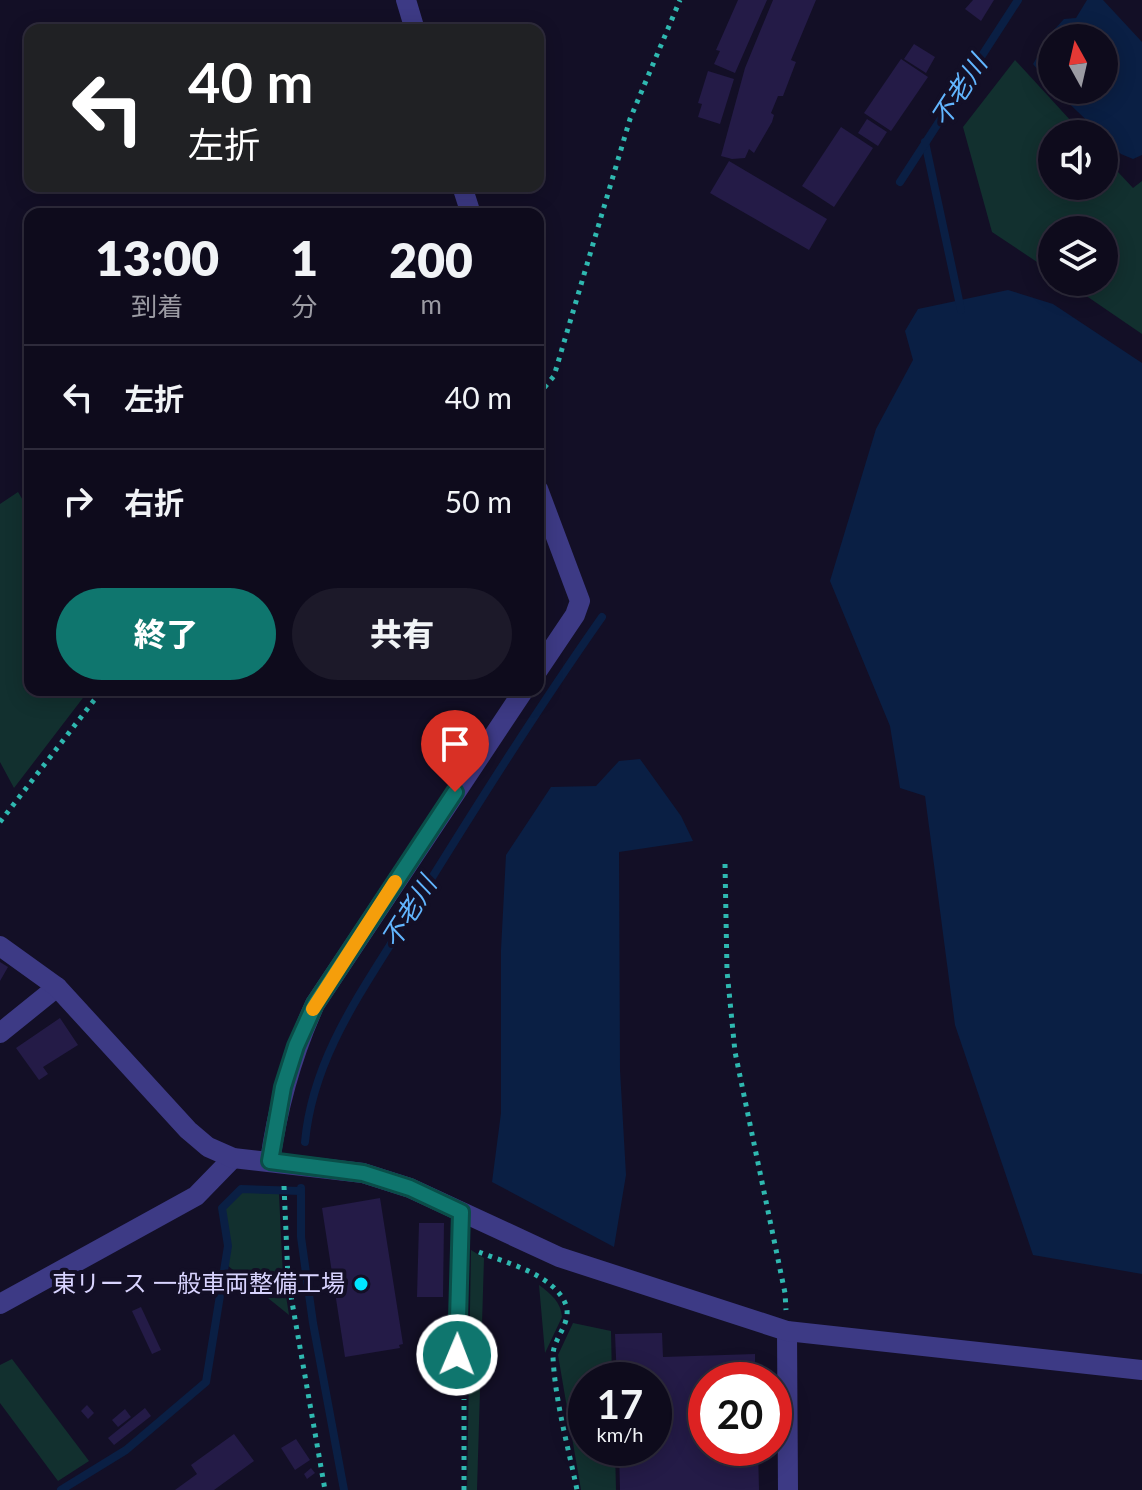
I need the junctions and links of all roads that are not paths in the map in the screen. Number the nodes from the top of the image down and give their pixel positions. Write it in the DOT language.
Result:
graph roads {
  1 [pos="406,0"];
  2 [pos="413,24"];
  3 [pos="544,505"];
  4 [pos="544,661"];
  5 [pos="520,696"];
  6 [pos="0,946"];
  7 [pos="57,987"];
  8 [pos="0,1033"];
  9 [pos="233,1158"];
  10 [pos="270,1161"];
  11 [pos="461,1212"];
  12 [pos="0,1304"];
  13 [pos="787,1331"];
  14 [pos="1142,1370"];
  15 [pos="457,1382"];
  16 [pos="788,1490"];
  1 -- 2 [label="street"];
  3 -- 4 [label="street"];
  5 -- 10 [label="street"];
  6 -- 7 [label="street"];
  7 -- 8 [label="street"];
  7 -- 9 [label="street"];
  9 -- 10 [label="street"];
  9 -- 12 [label="street"];
  10 -- 11 [label="street"];
  11 -- 13 [label="street"];
  11 -- 15 [label="lane"];
  13 -- 14 [label="street"];
  13 -- 16 [label="street"];
}
